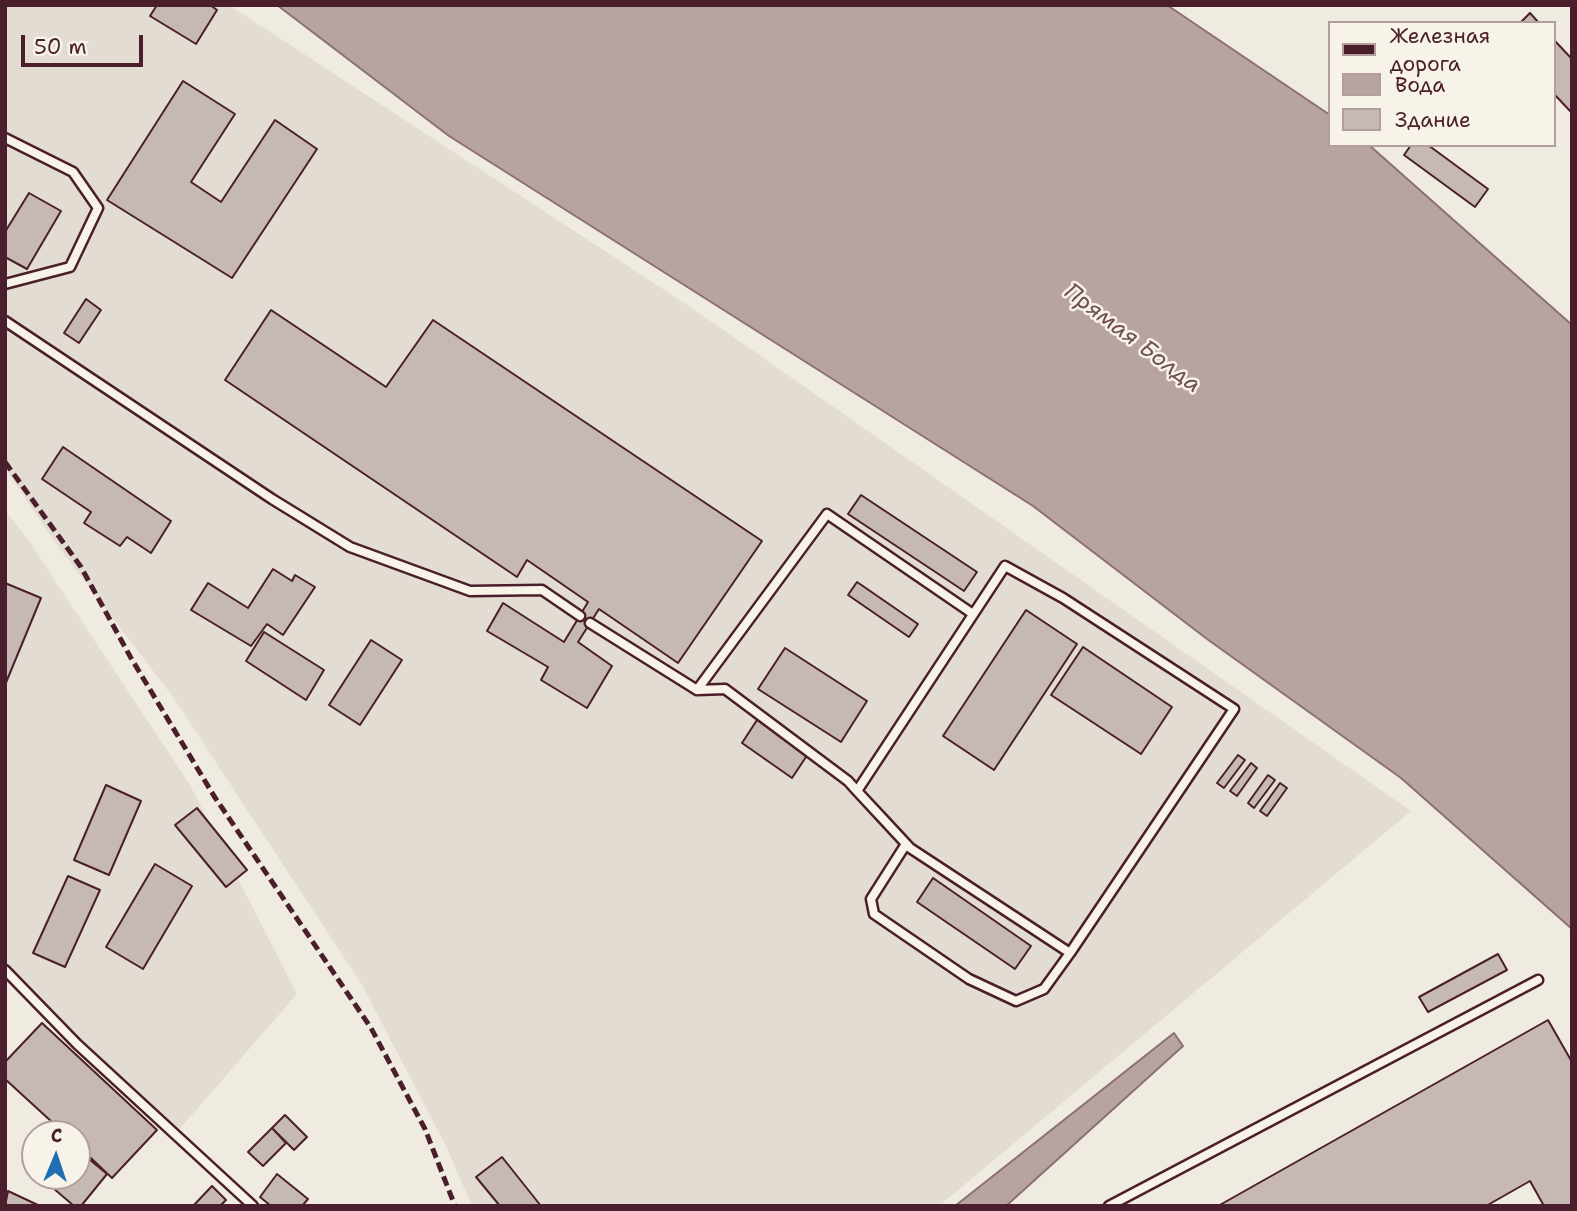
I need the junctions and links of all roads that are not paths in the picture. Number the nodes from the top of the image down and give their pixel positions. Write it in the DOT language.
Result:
graph roads {
  1 [pos="5,138"];
  2 [pos="5,284"];
  3 [pos="5,321"];
  4 [pos="973,614"];
  5 [pos="580,616"];
  6 [pos="590,623"];
  7 [pos="697,690"];
  8 [pos="857,791"];
  9 [pos="906,844"];
  10 [pos="1070,953"];
  11 [pos="5,970"];
  12 [pos="1538,980"];
  13 [pos="253,1206"];
  14 [pos="1110,1206"];
  1 -- 2 [label="lane"];
  3 -- 5 [label="lane"];
  4 -- 7 [label="lane"];
  4 -- 8 [label="lane"];
  4 -- 10 [label="lane"];
  6 -- 7 [label="lane"];
  7 -- 8 [label="lane"];
  8 -- 9 [label="lane"];
  9 -- 10 [label="lane"];
  9 -- 10 [label="lane"];
  11 -- 13 [label="lane"];
  12 -- 14 [label="lane"];
}
